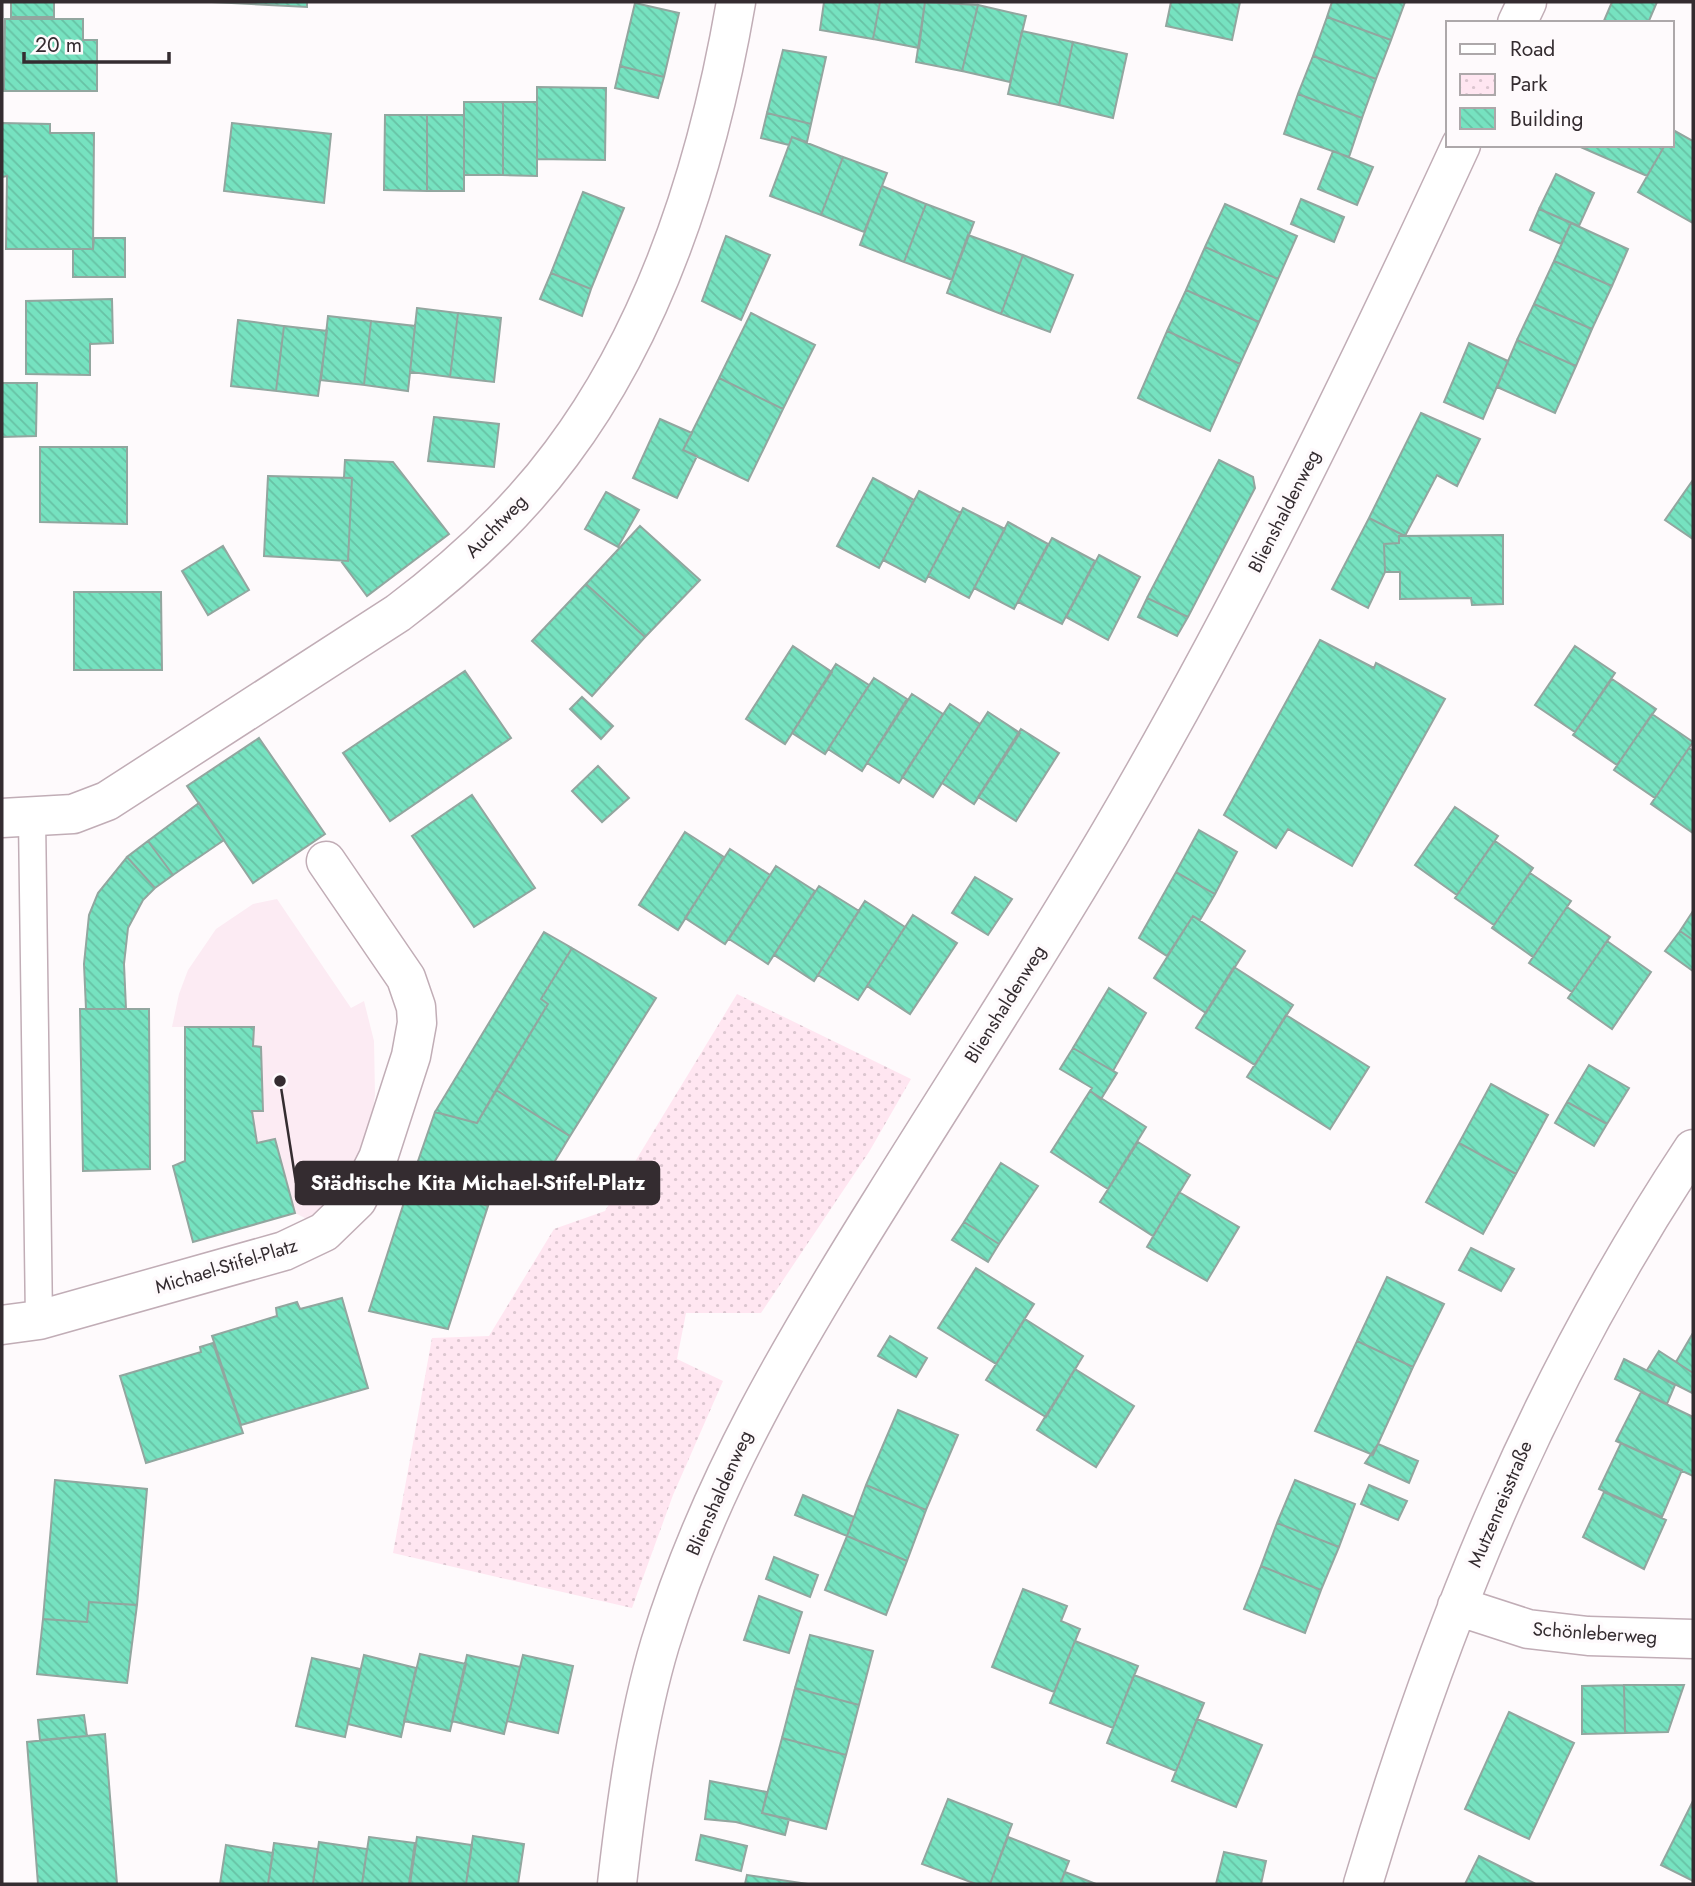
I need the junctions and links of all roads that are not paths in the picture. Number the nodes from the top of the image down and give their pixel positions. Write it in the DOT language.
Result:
graph roads {
  1 [pos="736,2"];
  2 [pos="1527,2"];
  3 [pos="1518,21"];
  4 [pos="1460,147"];
  5 [pos="17,818"];
  6 [pos="326,862"];
  7 [pos="1693,1149"];
  8 [pos="39,1320"];
  9 [pos="2,1325"];
  10 [pos="1458,1606"];
  11 [pos="1693,1639"];
  12 [pos="617,1884"];
  13 [pos="1363,1884"];
  1 -- 5 [label="street, Auchtweg"];
  2 -- 3 [label="street"];
  4 -- 12 [label="street, Blienshaldenweg"];
  5 -- 8 [label="lane"];
  6 -- 8 [label="street, Michael-Stifel-Platz"];
  7 -- 10 [label="street, Mutzenreisstraße"];
  8 -- 9 [label="street, Michael-Stifel-Platz"];
  10 -- 11 [label="street, Schönleberweg"];
  10 -- 13 [label="street, Mutzenreisstraße"];
}
